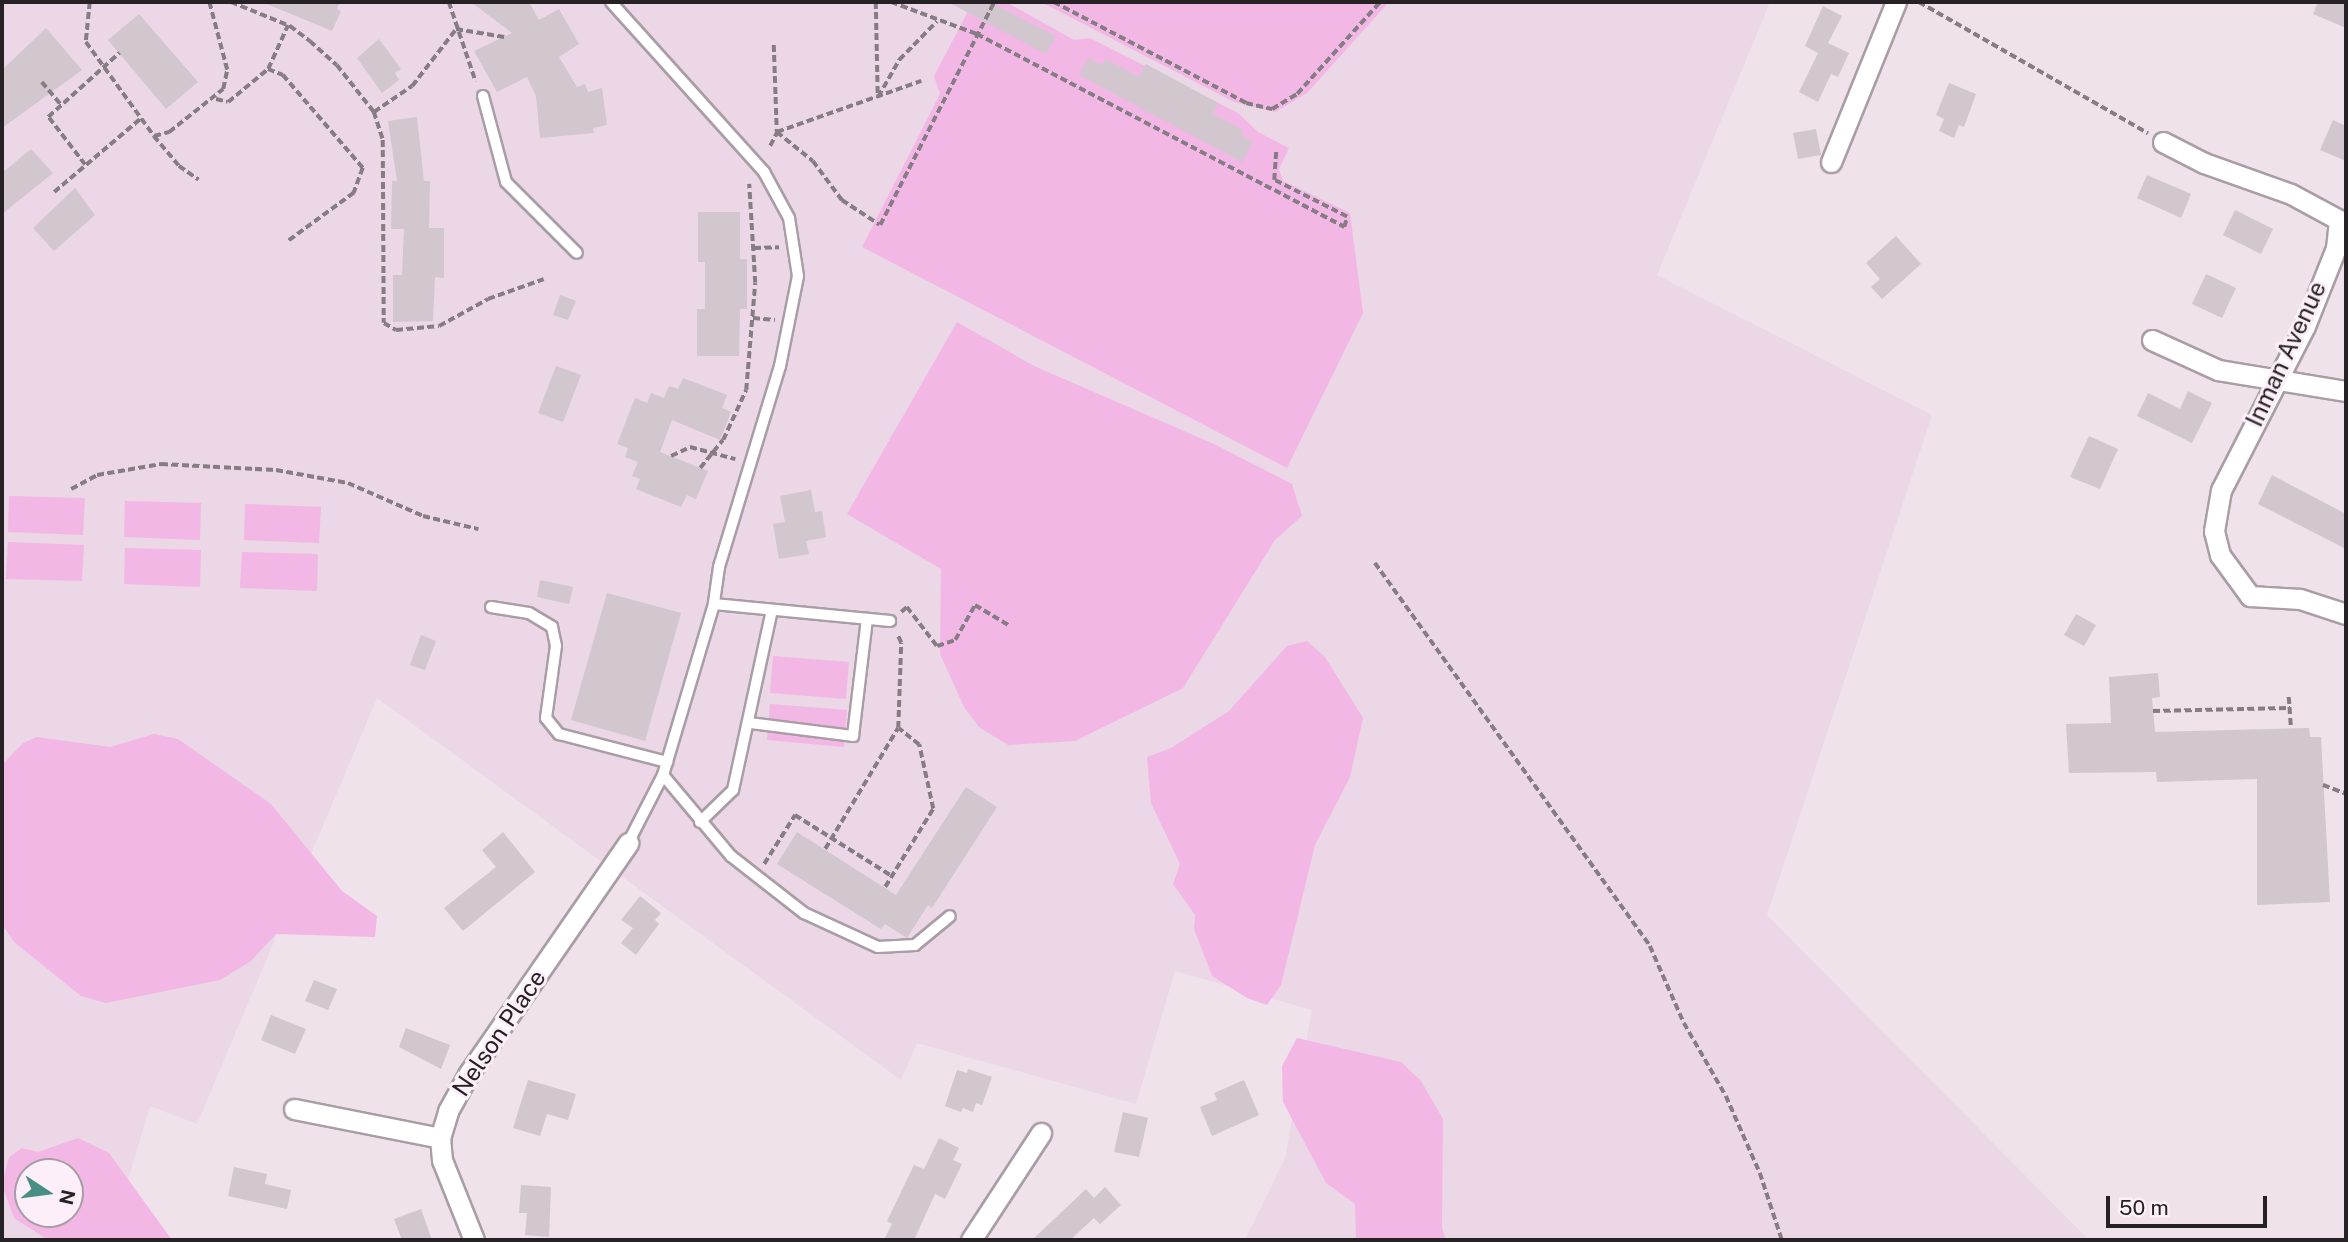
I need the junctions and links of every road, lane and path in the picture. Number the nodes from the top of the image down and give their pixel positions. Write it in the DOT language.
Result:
graph roads {
  1 [pos="90,2"];
  2 [pos="209,2"];
  3 [pos="231,2"];
  4 [pos="449,2"];
  5 [pos="611,2"];
  6 [pos="876,2"];
  7 [pos="891,2"];
  8 [pos="994,2"];
  9 [pos="1054,2"];
  10 [pos="1380,2"];
  11 [pos="1896,2"];
  12 [pos="1919,2"];
  13 [pos="937,20"];
  14 [pos="288,25"];
  15 [pos="456,29"];
  16 [pos="978,34"];
  17 [pos="504,37"];
  18 [pos="774,46"];
  19 [pos="119,53"];
  20 [pos="103,68"];
  21 [pos="268,69"];
  22 [pos="921,81"];
  23 [pos="42,82"];
  24 [pos="483,96"];
  25 [pos="878,97"];
  26 [pos="215,99"];
  27 [pos="61,105"];
  28 [pos="374,112"];
  29 [pos="140,118"];
  30 [pos="777,132"];
  31 [pos="154,136"];
  32 [pos="2163,142"];
  33 [pos="770,146"];
  34 [pos="1276,151"];
  35 [pos="1831,162"];
  36 [pos="85,165"];
  37 [pos="199,180"];
  38 [pos="749,184"];
  39 [pos="54,192"];
  40 [pos="287,242"];
  41 [pos="795,246"];
  42 [pos="754,248"];
  43 [pos="577,253"];
  44 [pos="544,279"];
  45 [pos="2152,340"];
  46 [pos="2277,378"];
  47 [pos="2346,391"];
  48 [pos="712,452"];
  49 [pos="671,456"];
  50 [pos="750,464"];
  51 [pos="700,468"];
  52 [pos="71,489"];
  53 [pos="478,529"];
  54 [pos="1375,563"];
  55 [pos="714,604"];
  56 [pos="491,607"];
  57 [pos="772,610"];
  58 [pos="2346,614"];
  59 [pos="867,619"];
  60 [pos="890,621"];
  61 [pos="1008,625"];
  62 [pos="2289,697"];
  63 [pos="2290,708"];
  64 [pos="2153,711"];
  65 [pos="750,723"];
  66 [pos="898,728"];
  67 [pos="2291,728"];
  68 [pos="667,762"];
  69 [pos="663,775"];
  70 [pos="2323,785"];
  71 [pos="2346,794"];
  72 [pos="699,822"];
  73 [pos="832,837"];
  74 [pos="628,842"];
  75 [pos="825,849"];
  76 [pos="892,876"];
  77 [pos="755,877"];
  78 [pos="885,887"];
  79 [pos="950,916"];
  80 [pos="293,1109"];
  81 [pos="1041,1133"];
  82 [pos="440,1138"];
  83 [pos="474,1240"];
  84 [pos="971,1240"];
  85 [pos="1782,1240"];
  1 -- 20 [label="path"];
  2 -- 26 [label="path"];
  3 -- 14 [label="path"];
  4 -- 15 [label="path"];
  5 -- 41 [label="lane"];
  6 -- 25 [label="path"];
  7 -- 13 [label="path"];
  8 -- 16 [label="path"];
  9 -- 10 [label="path"];
  11 -- 35 [label="street"];
  12 -- 32 [label="path"];
  13 -- 16 [label="path"];
  13 -- 25 [label="path"];
  14 -- 21 [label="path"];
  14 -- 28 [label="path"];
  15 -- 17 [label="path"];
  15 -- 24 [label="path"];
  15 -- 28 [label="path"];
  16 -- 30 [label="path"];
  16 -- 34 [label="path"];
  18 -- 30 [label="path"];
  19 -- 20 [label="path"];
  20 -- 27 [label="path"];
  20 -- 29 [label="path"];
  21 -- 26 [label="path"];
  21 -- 40 [label="path"];
  22 -- 25 [label="path"];
  23 -- 27 [label="path"];
  24 -- 43 [label="lane"];
  25 -- 30 [label="path"];
  26 -- 31 [label="path"];
  27 -- 36 [label="path"];
  28 -- 44 [label="path"];
  29 -- 31 [label="path"];
  29 -- 36 [label="path"];
  30 -- 33 [label="path"];
  31 -- 37 [label="path"];
  32 -- 46 [label="street, Inman Avenue"];
  36 -- 39 [label="path"];
  38 -- 42 [label="path"];
  41 -- 42 [label="path"];
  41 -- 50 [label="lane"];
  42 -- 48 [label="path"];
  45 -- 46 [label="street"];
  46 -- 47 [label="street"];
  46 -- 58 [label="street, Inman Avenue"];
  48 -- 49 [label="path"];
  48 -- 50 [label="path"];
  48 -- 51 [label="path"];
  50 -- 55 [label="lane"];
  52 -- 53 [label="path"];
  54 -- 85 [label="path"];
  55 -- 57 [label="lane"];
  55 -- 68 [label="lane"];
  56 -- 68 [label="lane"];
  57 -- 59 [label="lane"];
  57 -- 65 [label="lane"];
  59 -- 60 [label="lane"];
  59 -- 65 [label="lane"];
  60 -- 61 [label="path"];
  60 -- 66 [label="path"];
  62 -- 63 [label="path"];
  63 -- 64 [label="path"];
  63 -- 67 [label="path"];
  65 -- 72 [label="lane"];
  66 -- 73 [label="path"];
  66 -- 76 [label="path"];
  68 -- 69 [label="lane"];
  69 -- 72 [label="lane"];
  69 -- 74 [label="lane"];
  70 -- 71 [label="path"];
  72 -- 77 [label="lane"];
  73 -- 75 [label="path"];
  73 -- 76 [label="path"];
  73 -- 77 [label="path"];
  74 -- 82 [label="street, Nelson Place"];
  76 -- 78 [label="path"];
  77 -- 79 [label="lane"];
  80 -- 82 [label="street"];
  81 -- 84 [label="street"];
  82 -- 83 [label="street"];
}
